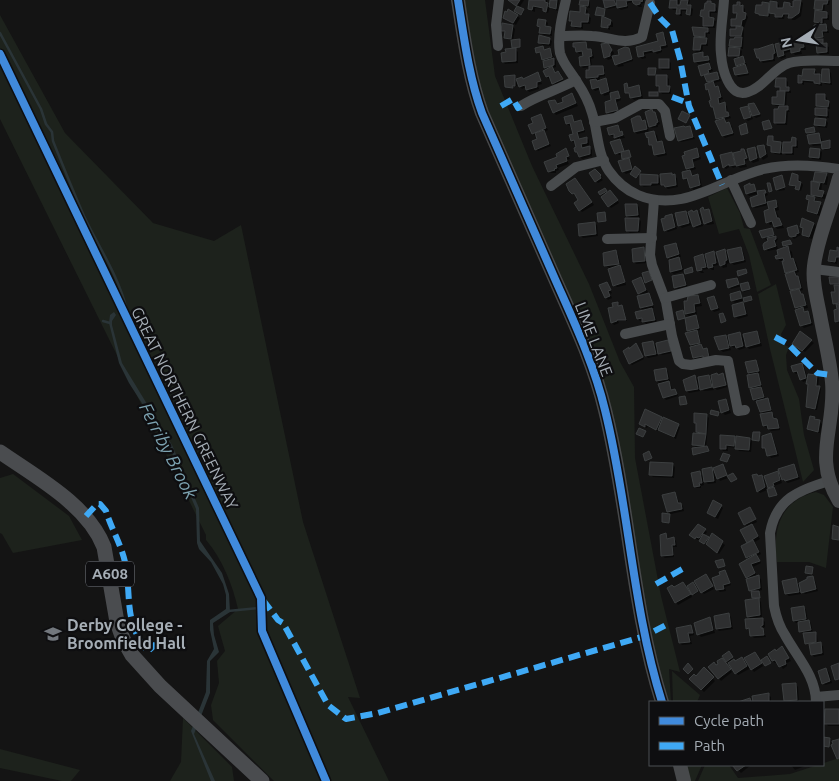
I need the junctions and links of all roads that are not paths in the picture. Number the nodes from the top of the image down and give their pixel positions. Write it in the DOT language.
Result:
graph roads {
  1 [pos="458,0"];
  2 [pos="499,0"];
  3 [pos="566,0"];
  4 [pos="724,0"];
  5 [pos="839,0"];
  6 [pos="650,3"];
  7 [pos="839,24"];
  8 [pos="560,36"];
  9 [pos="498,46"];
  10 [pos="839,61"];
  11 [pos="576,80"];
  12 [pos="521,106"];
  13 [pos="594,122"];
  14 [pos="670,136"];
  15 [pos="604,160"];
  16 [pos="839,169"];
  17 [pos="839,178"];
  18 [pos="731,180"];
  19 [pos="551,186"];
  20 [pos="654,200"];
  21 [pos="752,223"];
  22 [pos="652,238"];
  23 [pos="606,240"];
  24 [pos="814,269"];
  25 [pos="839,272"];
  26 [pos="711,285"];
  27 [pos="665,298"];
  28 [pos="670,324"];
  29 [pos="625,334"];
  30 [pos="835,375"];
  31 [pos="745,410"];
  32 [pos="0,452"];
  33 [pos="829,481"];
  34 [pos="839,501"];
  35 [pos="839,695"];
  36 [pos="816,700"];
  37 [pos="662,701"];
  38 [pos="680,766"];
  39 [pos="262,781"];
  40 [pos="684,781"];
  1 -- 37 [label="street, LIME LANE"];
  2 -- 9 [label="street"];
  3 -- 8 [label="street"];
  4 -- 10 [label="street"];
  5 -- 7 [label="street"];
  6 -- 8 [label="street"];
  8 -- 11 [label="street"];
  11 -- 12 [label="street"];
  11 -- 13 [label="street"];
  13 -- 14 [label="street"];
  13 -- 15 [label="street"];
  15 -- 19 [label="street"];
  15 -- 20 [label="street"];
  16 -- 18 [label="street"];
  17 -- 24 [label="street"];
  18 -- 20 [label="street"];
  18 -- 21 [label="street"];
  20 -- 22 [label="street"];
  22 -- 23 [label="street"];
  22 -- 27 [label="street"];
  24 -- 25 [label="street"];
  24 -- 30 [label="street"];
  26 -- 27 [label="street"];
  27 -- 28 [label="street"];
  28 -- 29 [label="street"];
  28 -- 31 [label="street"];
  30 -- 33 [label="street"];
  32 -- 39 [label="main road, A608"];
  33 -- 34 [label="street"];
  33 -- 36 [label="street"];
  35 -- 36 [label="street"];
  38 -- 40 [label="street"];
}
